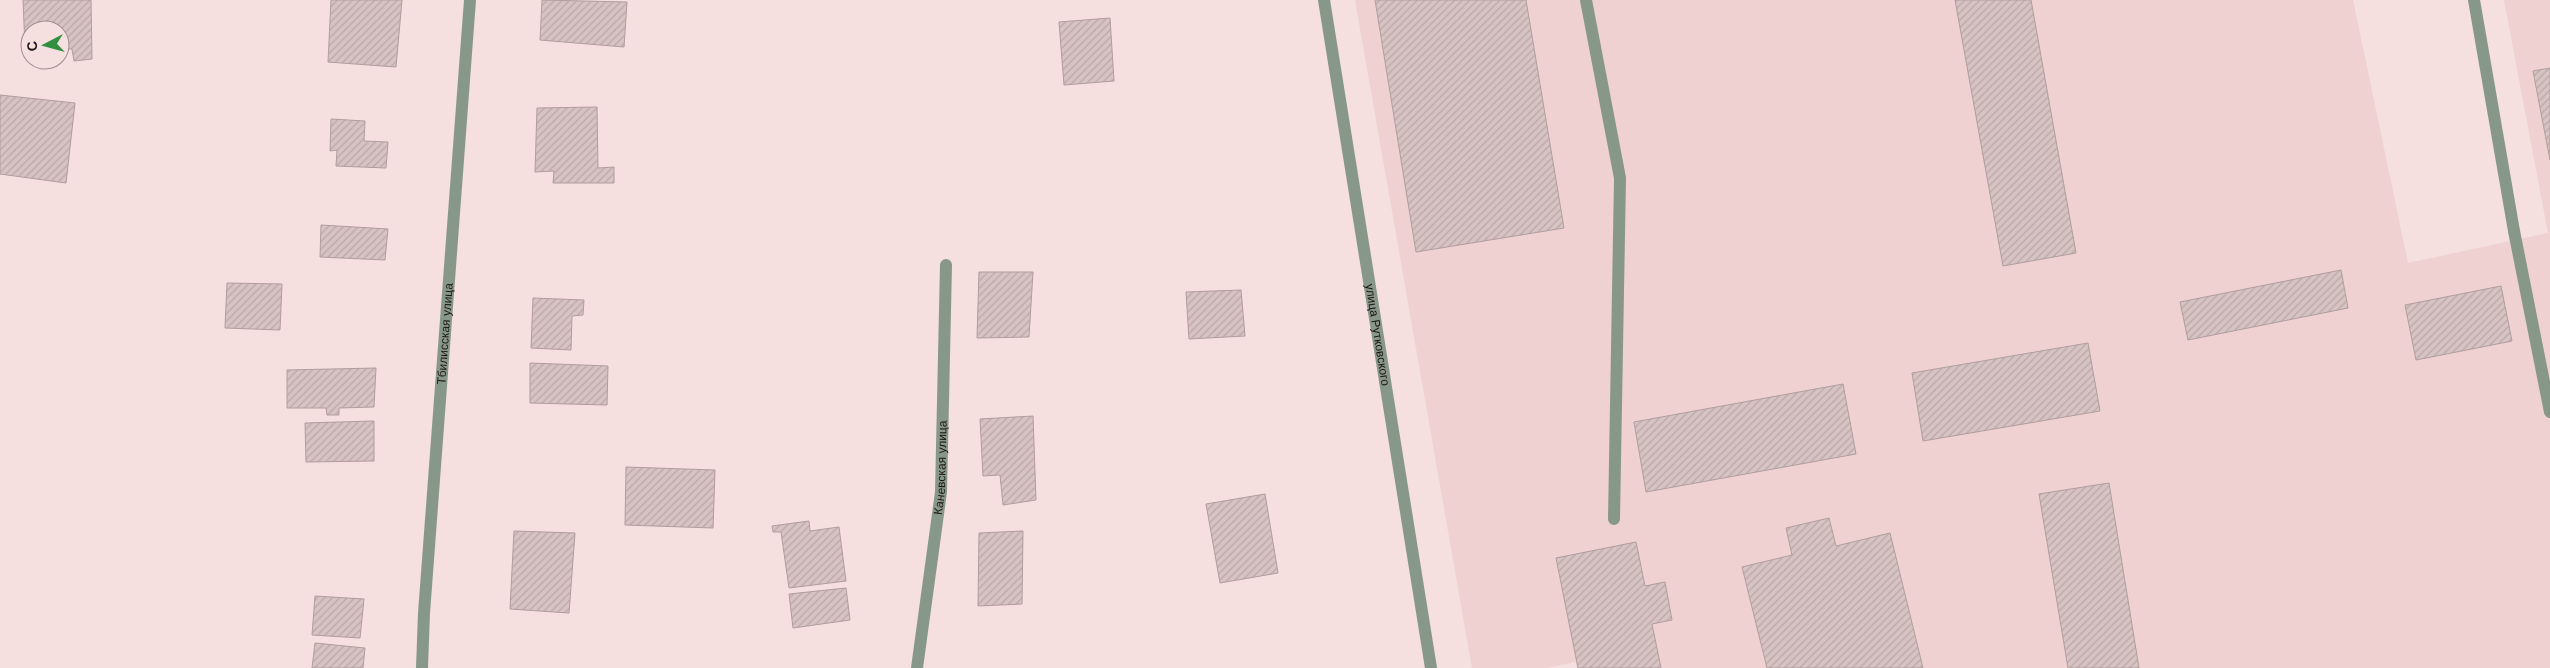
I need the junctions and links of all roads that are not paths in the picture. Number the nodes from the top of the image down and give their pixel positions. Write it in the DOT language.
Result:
graph roads {
  1 [pos="470,0"];
  2 [pos="1324,0"];
  3 [pos="1586,0"];
  4 [pos="2474,0"];
  5 [pos="946,266"];
  6 [pos="2550,412"];
  7 [pos="1614,519"];
  8 [pos="422,668"];
  9 [pos="917,668"];
  10 [pos="1431,668"];
  1 -- 8 [label="street, Тбилисская улица"];
  2 -- 10 [label="street, улица Рутковского"];
  3 -- 7 [label="street"];
  4 -- 6 [label="street"];
  5 -- 9 [label="street, Каневская улица"];
}
